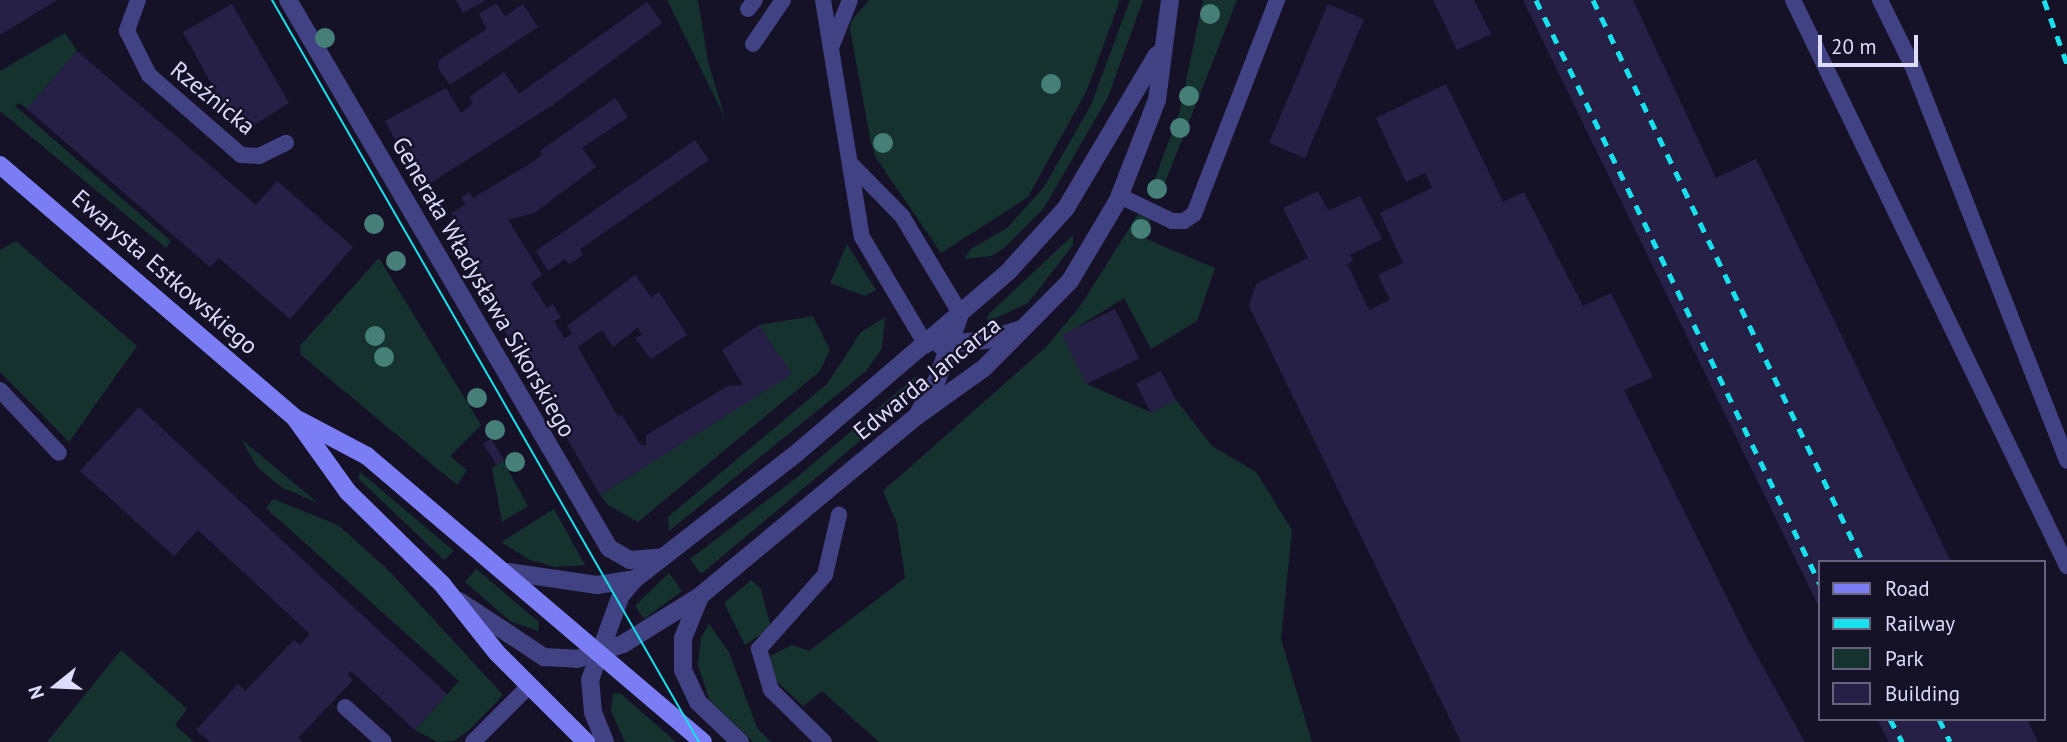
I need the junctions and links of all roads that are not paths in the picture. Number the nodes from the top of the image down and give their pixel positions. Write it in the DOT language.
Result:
graph roads {
  1 [pos="138,0"];
  2 [pos="288,0"];
  3 [pos="783,0"];
  4 [pos="823,0"];
  5 [pos="850,0"];
  6 [pos="1170,0"];
  7 [pos="1277,0"];
  8 [pos="1793,0"];
  9 [pos="1880,0"];
  10 [pos="753,44"];
  11 [pos="1162,46"];
  12 [pos="831,48"];
  13 [pos="286,143"];
  14 [pos="850,163"];
  15 [pos="0,165"];
  16 [pos="0,184"];
  17 [pos="30,188"];
  18 [pos="1120,196"];
  19 [pos="960,313"];
  20 [pos="1026,328"];
  21 [pos="950,344"];
  22 [pos="926,345"];
  23 [pos="0,390"];
  24 [pos="917,416"];
  25 [pos="295,418"];
  26 [pos="60,453"];
  27 [pos="2067,461"];
  28 [pos="839,515"];
  29 [pos="663,557"];
  30 [pos="2067,566"];
  31 [pos="508,572"];
  32 [pos="635,579"];
  33 [pos="700,596"];
  34 [pos="453,597"];
  35 [pos="600,650"];
  36 [pos="530,686"];
  37 [pos="345,707"];
  38 [pos="384,742"];
  39 [pos="473,742"];
  40 [pos="586,742"];
  41 [pos="605,742"];
  42 [pos="704,742"];
  43 [pos="740,742"];
  44 [pos="824,742"];
  1 -- 13 [label="lane, Rzeźnicka"];
  2 -- 29 [label="street, Generała Władysława Sikorskiego"];
  3 -- 10 [label="lane"];
  4 -- 12 [label="lane"];
  5 -- 12 [label="lane"];
  6 -- 11 [label="street, Edwarda Jancarza"];
  7 -- 18 [label="lane"];
  8 -- 30 [label="lane"];
  9 -- 27 [label="lane"];
  11 -- 18 [label="street, Edwarda Jancarza"];
  11 -- 19 [label="street, Edwarda Jancarza"];
  12 -- 14 [label="lane"];
  14 -- 19 [label="lane"];
  14 -- 22 [label="lane"];
  15 -- 17 [label="main road, Ewarysta Estkowskiego"];
  16 -- 17 [label="main road"];
  17 -- 25 [label="main road, Ewarysta Estkowskiego"];
  18 -- 20 [label="street, Edwarda Jancarza"];
  19 -- 21 [label="street"];
  19 -- 22 [label="street, Edwarda Jancarza"];
  20 -- 21 [label="street"];
  20 -- 24 [label="street, Edwarda Jancarza"];
  21 -- 22 [label="street"];
  21 -- 24 [label="street"];
  22 -- 29 [label="street, Edwarda Jancarza"];
  23 -- 26 [label="lane"];
  24 -- 33 [label="street, Edwarda Jancarza"];
  25 -- 31 [label="main road, Ewarysta Estkowskiego"];
  25 -- 34 [label="main road, Ewarysta Estkowskiego"];
  28 -- 44 [label="lane"];
  29 -- 32 [label="street, Edwarda Jancarza"];
  31 -- 32 [label="street"];
  31 -- 35 [label="main road, Ewarysta Estkowskiego"];
  32 -- 35 [label="street, Edwarda Jancarza"];
  33 -- 35 [label="street, Edwarda Jancarza"];
  33 -- 43 [label="street"];
  34 -- 35 [label="street, Edwarda Jancarza"];
  34 -- 36 [label="main road"];
  35 -- 41 [label="street, Edwarda Jancarza"];
  35 -- 42 [label="main road"];
  36 -- 39 [label="lane"];
  36 -- 40 [label="main road"];
  37 -- 38 [label="lane"];
}
